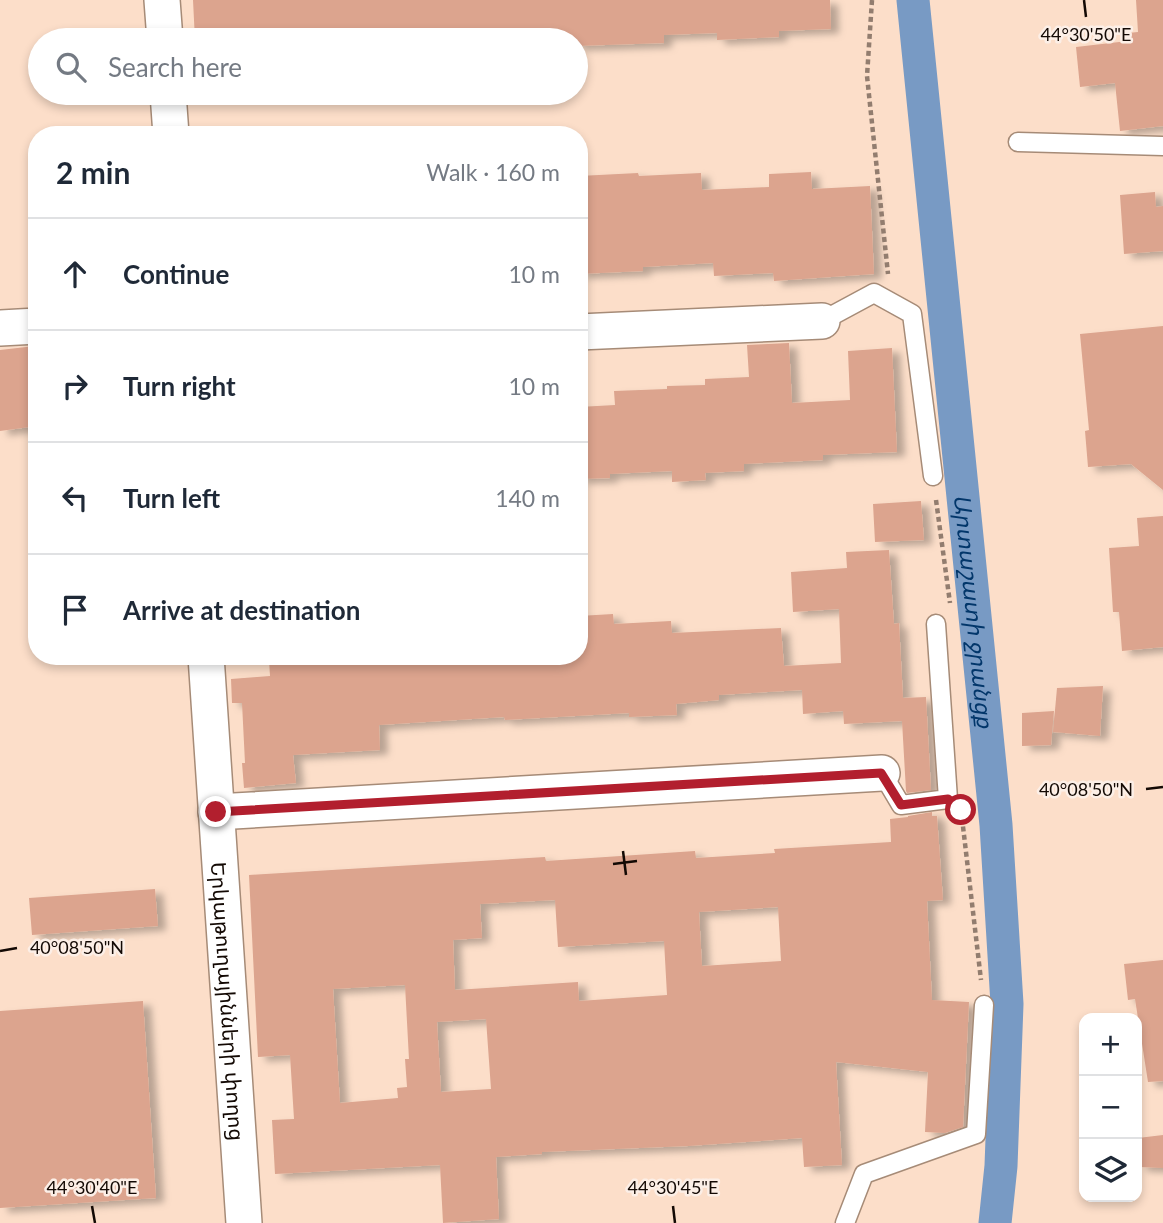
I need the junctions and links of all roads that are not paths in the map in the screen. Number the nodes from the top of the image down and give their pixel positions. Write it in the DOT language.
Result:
graph roads {
  1 [pos="162,0"];
  2 [pos="164,28"];
  3 [pos="170,105"];
  4 [pos="171,126"];
  5 [pos="1018,142"];
  6 [pos="1163,146"];
  7 [pos="822,321"];
  8 [pos="28,326"];
  9 [pos="0,328"];
  10 [pos="588,332"];
  11 [pos="933,476"];
  12 [pos="936,624"];
  13 [pos="207,665"];
  14 [pos="881,773"];
  15 [pos="216,812"];
  16 [pos="984,1005"];
  17 [pos="244,1223"];
  18 [pos="845,1223"];
  1 -- 2 [label="street"];
  3 -- 4 [label="street"];
  5 -- 6 [label="lane"];
  7 -- 10 [label="street"];
  7 -- 11 [label="lane"];
  8 -- 9 [label="street"];
  12 -- 14 [label="lane"];
  13 -- 15 [label="street, Երկաթուղայինների փողոց"];
  14 -- 15 [label="street"];
  15 -- 17 [label="street, Երկաթուղայինների փողոց"];
  16 -- 18 [label="lane"];
}
